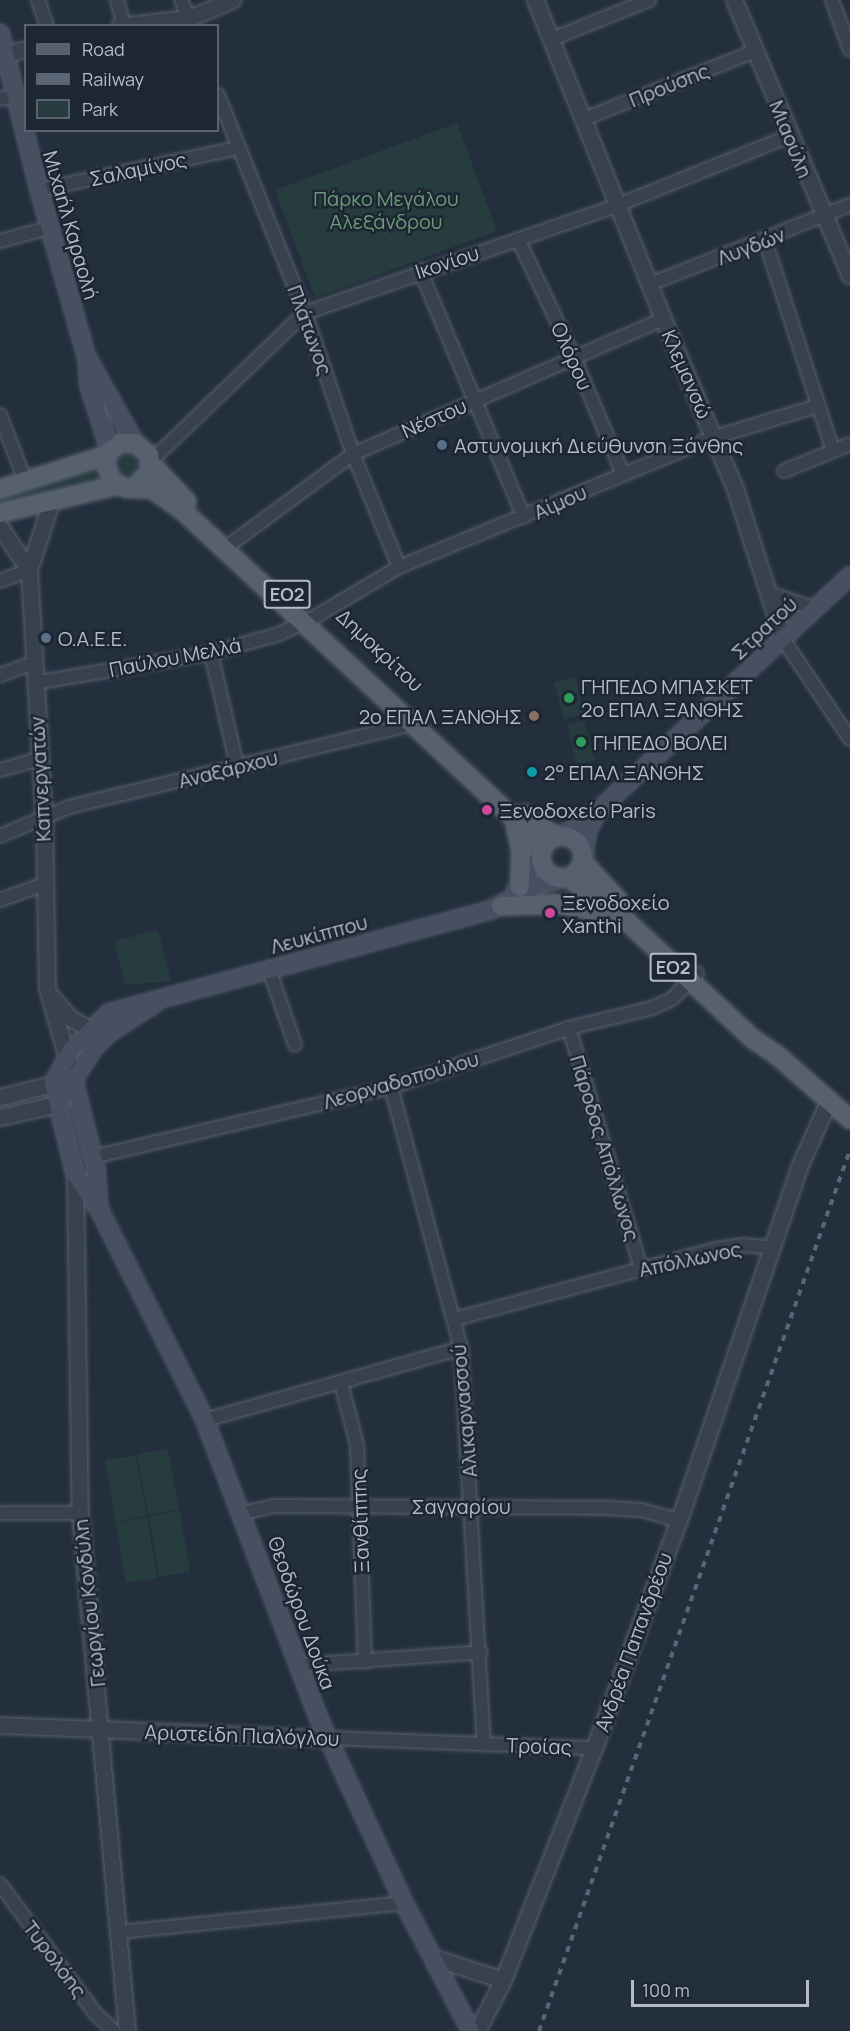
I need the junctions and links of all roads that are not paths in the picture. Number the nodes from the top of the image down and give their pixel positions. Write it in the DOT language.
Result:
graph roads {
  1 [pos="38,0"];
  2 [pos="117,0"];
  3 [pos="182,0"];
  4 [pos="232,0"];
  5 [pos="536,0"];
  6 [pos="649,0"];
  7 [pos="734,0"];
  8 [pos="832,0"];
  9 [pos="190,22"];
  10 [pos="46,24"];
  11 [pos="122,24"];
  12 [pos="145,24"];
  13 [pos="0,33"];
  14 [pos="552,39"];
  15 [pos="24,49"];
  16 [pos="850,50"];
  17 [pos="755,51"];
  18 [pos="5,54"];
  19 [pos="7,97"];
  20 [pos="219,98"];
  21 [pos="23,119"];
  22 [pos="584,119"];
  23 [pos="26,132"];
  24 [pos="790,136"];
  25 [pos="238,148"];
  26 [pos="39,190"];
  27 [pos="618,205"];
  28 [pos="850,205"];
  29 [pos="823,218"];
  30 [pos="49,228"];
  31 [pos="518,239"];
  32 [pos="765,240"];
  33 [pos="0,241"];
  34 [pos="420,270"];
  35 [pos="850,276"];
  36 [pos="650,284"];
  37 [pos="305,313"];
  38 [pos="663,319"];
  39 [pos="573,355"];
  40 [pos="87,358"];
  41 [pos="474,400"];
  42 [pos="817,406"];
  43 [pos="0,415"];
  44 [pos="715,437"];
  45 [pos="135,443"];
  46 [pos="850,444"];
  47 [pos="833,450"];
  48 [pos="109,453"];
  49 [pos="353,454"];
  50 [pos="151,463"];
  51 [pos="784,471"];
  52 [pos="623,474"];
  53 [pos="25,480"];
  54 [pos="126,486"];
  55 [pos="0,489"];
  56 [pos="51,502"];
  57 [pos="0,513"];
  58 [pos="524,517"];
  59 [pos="0,527"];
  60 [pos="228,546"];
  61 [pos="399,567"];
  62 [pos="29,570"];
  63 [pos="850,576"];
  64 [pos="0,581"];
  65 [pos="772,594"];
  66 [pos="815,609"];
  67 [pos="308,621"];
  68 [pos="783,639"];
  69 [pos="211,653"];
  70 [pos="33,663"];
  71 [pos="0,675"];
  72 [pos="34,683"];
  73 [pos="413,724"];
  74 [pos="850,740"];
  75 [pos="39,759"];
  76 [pos="237,766"];
  77 [pos="0,770"];
  78 [pos="600,809"];
  79 [pos="513,817"];
  80 [pos="44,819"];
  81 [pos="0,836"];
  82 [pos="561,836"];
  83 [pos="541,854"];
  84 [pos="583,858"];
  85 [pos="565,878"];
  86 [pos="45,884"];
  87 [pos="520,887"];
  88 [pos="0,900"];
  89 [pos="495,908"];
  90 [pos="620,915"];
  91 [pos="269,969"];
  92 [pos="693,977"];
  93 [pos="47,988"];
  94 [pos="160,1000"];
  95 [pos="569,1028"];
  96 [pos="90,1029"];
  97 [pos="295,1045"];
  98 [pos="67,1058"];
  99 [pos="73,1078"];
  100 [pos="53,1084"];
  101 [pos="391,1087"];
  102 [pos="0,1097"];
  103 [pos="829,1100"];
  104 [pos="58,1104"];
  105 [pos="0,1117"];
  106 [pos="850,1119"];
  107 [pos="93,1157"];
  108 [pos="75,1174"];
  109 [pos="99,1209"];
  110 [pos="774,1248"];
  111 [pos="641,1268"];
  112 [pos="455,1319"];
  113 [pos="461,1348"];
  114 [pos="341,1383"];
  115 [pos="205,1420"];
  116 [pos="360,1506"];
  117 [pos="472,1506"];
  118 [pos="80,1512"];
  119 [pos="0,1513"];
  120 [pos="242,1513"];
  121 [pos="679,1520"];
  122 [pos="481,1652"];
  123 [pos="365,1662"];
  124 [pos="300,1665"];
  125 [pos="0,1725"];
  126 [pos="102,1729"];
  127 [pos="328,1738"];
  128 [pos="484,1744"];
  129 [pos="594,1748"];
  130 [pos="0,1884"];
  131 [pos="404,1903"];
  132 [pos="119,1932"];
  133 [pos="432,1957"];
  134 [pos="503,1980"];
  135 [pos="114,2031"];
  136 [pos="127,2031"];
  137 [pos="471,2031"];
  138 [pos="477,2031"];
  1 -- 10 [label="street"];
  2 -- 11 [label="street"];
  3 -- 9 [label="street"];
  4 -- 9 [label="street"];
  5 -- 14 [label="street, Κλεμανσώ"];
  6 -- 14 [label="street"];
  7 -- 17 [label="street, Μιαούλη"];
  8 -- 16 [label="street"];
  9 -- 12 [label="street"];
  13 -- 18 [label="main road, Μιχαήλ Καραολή"];
  14 -- 22 [label="street, Κλεμανσώ"];
  15 -- 18 [label="street"];
  17 -- 22 [label="street, Προύσης"];
  17 -- 24 [label="street, Μιαούλη"];
  18 -- 19 [label="main road, Μιχαήλ Καραολή"];
  19 -- 21 [label="main road, Μιχαήλ Καραολή"];
  20 -- 25 [label="street, Πλάτωνος"];
  22 -- 27 [label="street, Κλεμανσώ"];
  23 -- 26 [label="main road, Μιχαήλ Καραολή"];
  24 -- 27 [label="street, Ικονίου"];
  24 -- 29 [label="street, Μιαούλη"];
  25 -- 26 [label="street, Σαλαμίνος"];
  25 -- 37 [label="street, Πλάτωνος"];
  26 -- 30 [label="main road, Μιχαήλ Καραολή"];
  27 -- 31 [label="street, Ικονίου"];
  27 -- 36 [label="street, Κλεμανσώ"];
  28 -- 29 [label="street, Λυγδών"];
  29 -- 32 [label="street, Λυγδών"];
  29 -- 35 [label="street, Μιαούλη"];
  30 -- 33 [label="street"];
  30 -- 40 [label="main road, Μιχαήλ Καραολή"];
  31 -- 34 [label="street, Ικονίου"];
  31 -- 39 [label="street, Ολόρου"];
  32 -- 36 [label="street, Λυγδών"];
  32 -- 42 [label="street"];
  34 -- 37 [label="street, Ικονίου"];
  34 -- 41 [label="street"];
  36 -- 38 [label="street, Κλεμανσώ"];
  37 -- 49 [label="street, Πλάτωνος"];
  37 -- 50 [label="street, Ικονίου"];
  38 -- 39 [label="street, Νέστου"];
  38 -- 44 [label="street, Κλεμανσώ"];
  39 -- 41 [label="street, Νέστου"];
  39 -- 52 [label="street, Ολόρου"];
  40 -- 45 [label="main road, Μιχαήλ Καραολή"];
  40 -- 48 [label="main road, Μιχαήλ Καραολή"];
  41 -- 49 [label="street, Νέστου"];
  41 -- 58 [label="street"];
  42 -- 44 [label="street, Αίμου"];
  42 -- 47 [label="street"];
  43 -- 53 [label="street"];
  44 -- 52 [label="street, Αίμου"];
  44 -- 65 [label="street, Κλεμανσώ"];
  45 -- 48 [label="main road"];
  45 -- 50 [label="main road, ΕΟ2"];
  46 -- 47 [label="street"];
  47 -- 51 [label="street"];
  48 -- 53 [label="main road"];
  48 -- 54 [label="main road"];
  49 -- 60 [label="street, Νέστου"];
  49 -- 61 [label="street, Πλάτωνος"];
  50 -- 54 [label="main road"];
  50 -- 60 [label="main road, Δημοκρίτου / ΕΟ2"];
  52 -- 58 [label="street, Αίμου"];
  53 -- 55 [label="main road"];
  54 -- 56 [label="main road, ΕΟ2"];
  54 -- 60 [label="main road, Δημοκρίτου / ΕΟ2"];
  56 -- 57 [label="main road, ΕΟ2"];
  56 -- 62 [label="street"];
  58 -- 61 [label="street, Αίμου"];
  59 -- 62 [label="street"];
  60 -- 67 [label="main road, Δημοκρίτου / ΕΟ2"];
  61 -- 67 [label="street, Αίμου"];
  62 -- 64 [label="street"];
  62 -- 70 [label="street, Καπνεργατών"];
  63 -- 66 [label="main road, Στρατού"];
  65 -- 66 [label="street"];
  65 -- 68 [label="street, Κλεμανσώ"];
  66 -- 68 [label="main road, Στρατού"];
  67 -- 69 [label="street, Παύλου Μελλά"];
  67 -- 73 [label="main road, Δημοκρίτου / ΕΟ2"];
  67 -- 82 [label="main road, Δημοκρίτου / ΕΟ2"];
  68 -- 74 [label="street, Κλεμανσώ"];
  68 -- 78 [label="main road, Στρατού"];
  69 -- 72 [label="street, Παύλου Μελλά"];
  69 -- 76 [label="street"];
  70 -- 71 [label="street"];
  70 -- 72 [label="street, Καπνεργατών"];
  72 -- 75 [label="street, Καπνεργατών"];
  73 -- 76 [label="street, Αναξάρχου"];
  73 -- 79 [label="main road, Δημοκρίτου / ΕΟ2"];
  75 -- 77 [label="street"];
  75 -- 80 [label="street, Καπνεργατών"];
  76 -- 80 [label="street, Αναξάρχου"];
  78 -- 82 [label="main road, Στρατού"];
  78 -- 84 [label="main road, Στρατού"];
  79 -- 83 [label="main road, Δημοκρίτου / ΕΟ2"];
  79 -- 87 [label="main road"];
  80 -- 81 [label="street, Αναξάρχου"];
  80 -- 86 [label="street, Καπνεργατών"];
  82 -- 83 [label="main road"];
  82 -- 84 [label="main road, ΕΟ2"];
  83 -- 85 [label="main road, ΕΟ2"];
  83 -- 87 [label="main road, Λευκίππου"];
  84 -- 85 [label="main road"];
  84 -- 92 [label="main road, ΕΟ2"];
  85 -- 89 [label="main road, Λευκίππου"];
  85 -- 90 [label="main road, ΕΟ2"];
  86 -- 88 [label="street"];
  86 -- 93 [label="street, Καπνεργατών"];
  87 -- 89 [label="main road, Λευκίππου"];
  89 -- 90 [label="main road"];
  89 -- 91 [label="main road, Λευκίππου"];
  90 -- 92 [label="main road, ΕΟ2"];
  91 -- 94 [label="main road, Λευκίππου"];
  91 -- 97 [label="street"];
  92 -- 95 [label="street, Λεορναδοπούλου"];
  92 -- 103 [label="main road, ΕΟ2"];
  93 -- 96 [label="street"];
  93 -- 98 [label="street, Καπνεργατών"];
  94 -- 96 [label="main road, Λευκίππου"];
  94 -- 99 [label="main road, Λευκίππου"];
  95 -- 101 [label="street, Λεορναδοπούλου"];
  95 -- 111 [label="street, Πάροδος Απόλλωνος"];
  96 -- 98 [label="main road, Λευκίππου"];
  98 -- 99 [label="street, Καπνεργατών"];
  98 -- 100 [label="main road, Λευκίππου"];
  99 -- 104 [label="main road, Λευκίππου"];
  99 -- 107 [label="main road, Θεοδώρου Δούκα"];
  100 -- 102 [label="street"];
  100 -- 104 [label="main road, Θεοδώρου Δούκα"];
  101 -- 107 [label="street, Λεορναδοπούλου"];
  101 -- 112 [label="street, Αλικαρνασσού"];
  103 -- 106 [label="main road, ΕΟ2"];
  103 -- 110 [label="street"];
  104 -- 105 [label="street"];
  104 -- 108 [label="main road, Θεοδώρου Δούκα"];
  107 -- 109 [label="main road, Θεοδώρου Δούκα"];
  108 -- 109 [label="main road, Θεοδώρου Δούκα"];
  108 -- 118 [label="street, Γεωργίου Κονδύλη"];
  109 -- 115 [label="main road, Θεοδώρου Δούκα"];
  110 -- 111 [label="street, Απόλλωνος"];
  110 -- 121 [label="street, Ανδρέα Παπανδρέου"];
  111 -- 112 [label="street, Απόλλωνος"];
  112 -- 113 [label="street, Αλικαρνασσού"];
  113 -- 114 [label="street"];
  113 -- 117 [label="street, Αλικαρνασσού"];
  114 -- 115 [label="street"];
  114 -- 116 [label="street, Ξανθίππης"];
  115 -- 120 [label="main road, Θεοδώρου Δούκα"];
  116 -- 117 [label="street, Σαγγαρίου"];
  116 -- 120 [label="street, Σαγγαρίου"];
  116 -- 123 [label="street, Ξανθίππης"];
  117 -- 121 [label="street, Σαγγαρίου"];
  117 -- 122 [label="street, Αλικαρνασσού"];
  118 -- 119 [label="street"];
  118 -- 126 [label="street, Γεωργίου Κονδύλη"];
  120 -- 124 [label="main road, Θεοδώρου Δούκα"];
  121 -- 129 [label="street, Ανδρέα Παπανδρέου"];
  122 -- 123 [label="street"];
  122 -- 128 [label="street, Αλικαρνασσού"];
  123 -- 124 [label="street"];
  124 -- 127 [label="main road, Θεοδώρου Δούκα"];
  125 -- 126 [label="street, Αριστείδη Πιαλόγλου"];
  126 -- 127 [label="street, Αριστείδη Πιαλόγλου"];
  126 -- 132 [label="street, Γεωργίου Κονδύλη"];
  127 -- 128 [label="street, Αριστείδη Πιαλόγλου"];
  127 -- 131 [label="main road, Θεοδώρου Δούκα"];
  128 -- 129 [label="street, Τροίας"];
  129 -- 134 [label="street, Ανδρέα Παπανδρέου"];
  130 -- 135 [label="street, Τυρολόης"];
  131 -- 132 [label="street"];
  131 -- 133 [label="main road, Θεοδώρου Δούκα"];
  132 -- 136 [label="street, Γεωργίου Κονδύλη"];
  133 -- 134 [label="street"];
  133 -- 137 [label="main road, Θεοδώρου Δούκα"];
  134 -- 138 [label="street, Ανδρέα Παπανδρέου"];
}
